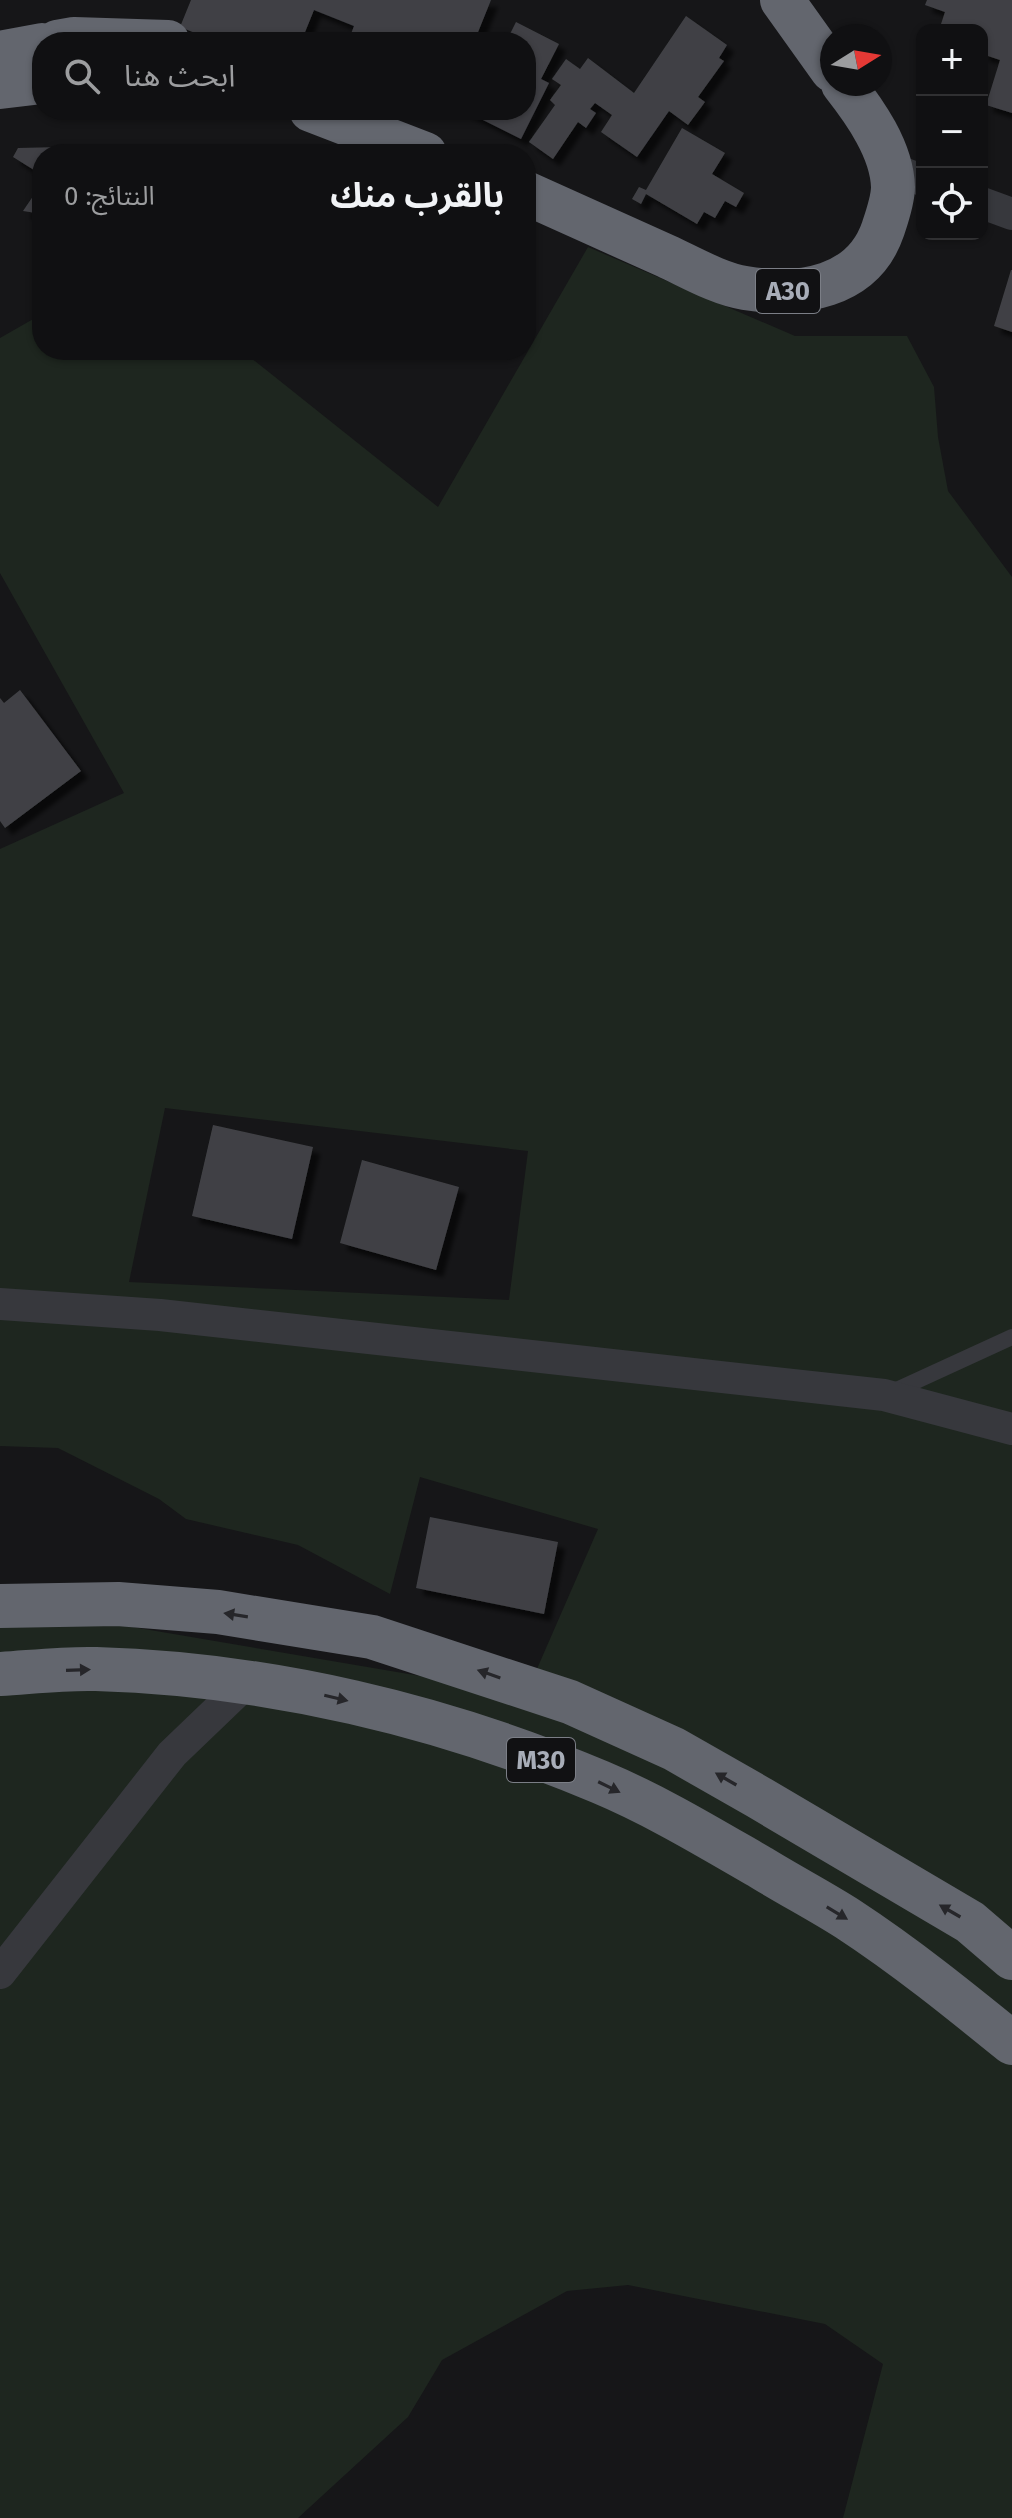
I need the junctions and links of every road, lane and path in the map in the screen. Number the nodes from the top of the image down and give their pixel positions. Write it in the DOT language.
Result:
graph roads {
  1 [pos="782,0"];
  2 [pos="32,47"];
  3 [pos="0,53"];
  4 [pos="820,53"];
  5 [pos="32,83"];
  6 [pos="0,87"];
  7 [pos="851,96"];
  8 [pos="337,120"];
  9 [pos="399,144"];
  10 [pos="906,174"];
  11 [pos="536,198"];
  12 [pos="988,205"];
  13 [pos="1012,214"];
  14 [pos="0,1304"];
  15 [pos="1012,1337"];
  16 [pos="884,1395"];
  17 [pos="1012,1429"];
  18 [pos="0,1606"];
  19 [pos="0,1674"];
  20 [pos="246,1683"];
  21 [pos="1012,1958"];
  22 [pos="0,1973"];
  23 [pos="1012,2043"];
  1 -- 4 [label="highway"];
  2 -- 3 [label="highway"];
  5 -- 6 [label="highway"];
  7 -- 10 [label="highway, A30"];
  8 -- 9 [label="highway"];
  10 -- 11 [label="highway, A30"];
  12 -- 13 [label="street"];
  14 -- 16 [label="street"];
  15 -- 16 [label="lane"];
  16 -- 17 [label="street"];
  21 -- 18 [label="highway, M30, one-way"];
  19 -- 20 [label="highway, M30, one-way"];
  20 -- 22 [label="street"];
  20 -- 23 [label="highway, M30, one-way"];
}
